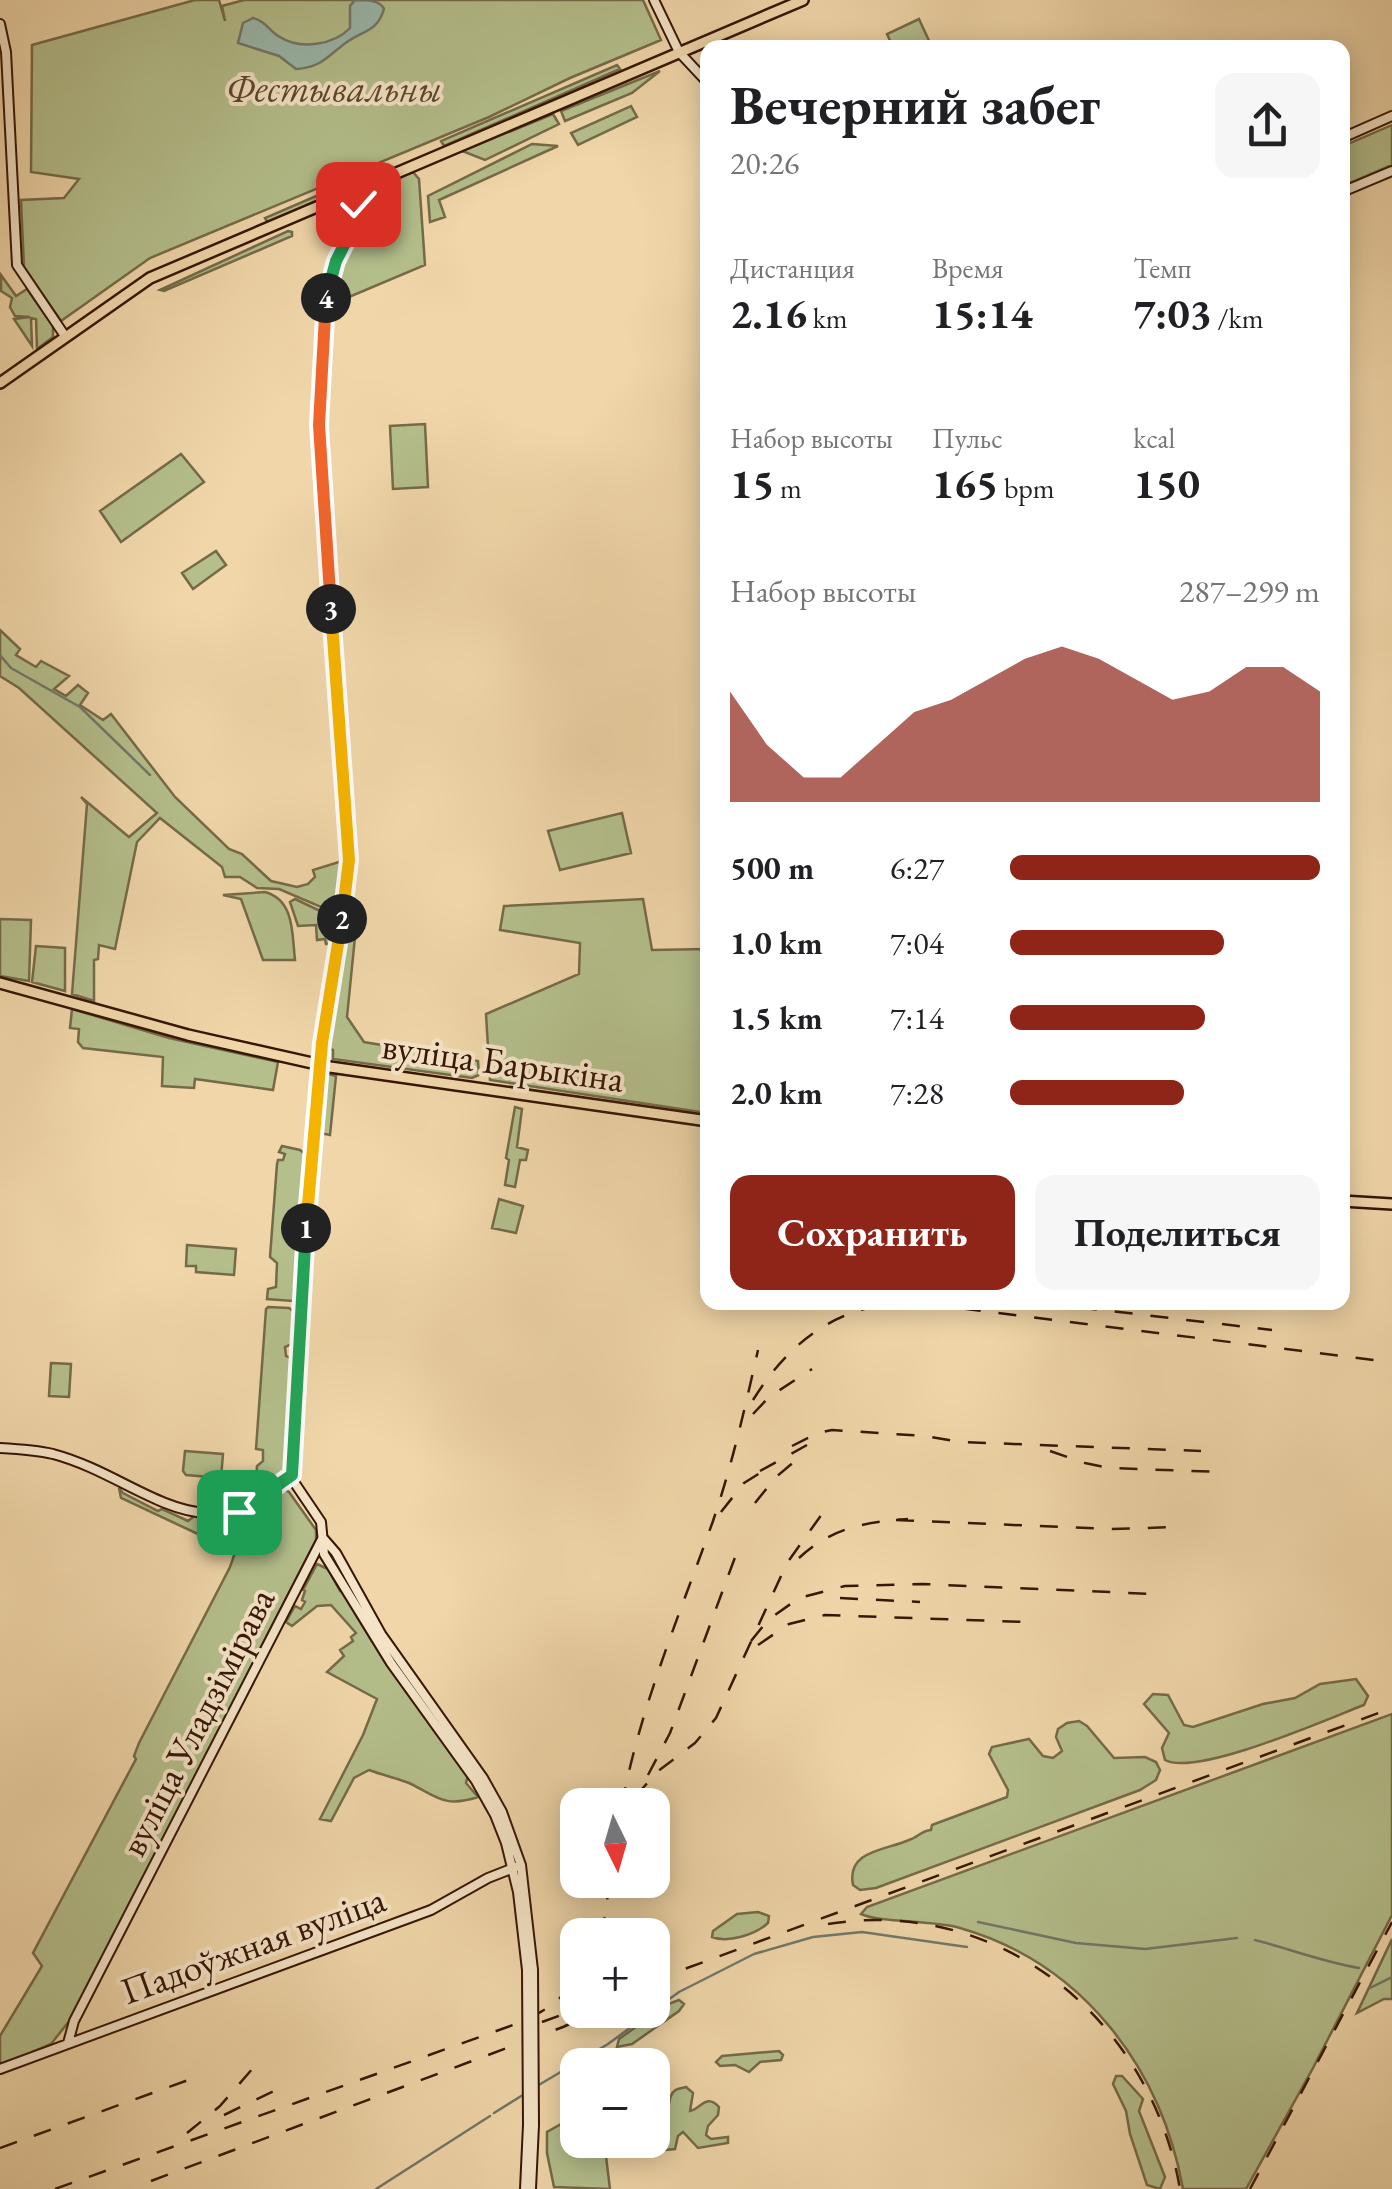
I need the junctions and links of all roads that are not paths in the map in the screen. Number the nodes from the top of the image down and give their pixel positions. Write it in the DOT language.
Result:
graph roads {
  1 [pos="654,0"];
  2 [pos="803,0"];
  3 [pos="0,24"];
  4 [pos="707,40"];
  5 [pos="700,43"];
  6 [pos="678,52"];
  7 [pos="700,75"];
  8 [pos="1392,116"];
  9 [pos="1350,134"];
  10 [pos="1392,170"];
  11 [pos="387,176"];
  12 [pos="364,187"];
  13 [pos="1350,188"];
  14 [pos="342,196"];
  15 [pos="364,208"];
  16 [pos="66,336"];
  17 [pos="0,383"];
  18 [pos="0,983"];
  19 [pos="321,1065"];
  20 [pos="700,1121"];
  21 [pos="1350,1201"];
  22 [pos="1392,1204"];
  23 [pos="0,1448"];
  24 [pos="292,1475"];
  25 [pos="323,1538"];
  26 [pos="312,1558"];
  27 [pos="329,1558"];
  28 [pos="517,1866"];
  29 [pos="68,2044"];
  30 [pos="0,2069"];
  31 [pos="528,2189"];
  1 -- 6 [label="main road"];
  2 -- 4 [label="main road"];
  3 -- 16 [label="main road"];
  5 -- 6 [label="main road"];
  6 -- 7 [label="main road"];
  6 -- 11 [label="main road"];
  8 -- 9 [label="main road"];
  10 -- 13 [label="main road"];
  11 -- 12 [label="main road"];
  11 -- 15 [label="main road"];
  12 -- 14 [label="main road"];
  12 -- 15 [label="main road"];
  14 -- 15 [label="main road"];
  14 -- 16 [label="main road"];
  15 -- 19 [label="main road"];
  16 -- 17 [label="main road"];
  18 -- 19 [label="main road, вуліца Барыкіна"];
  19 -- 20 [label="main road, вуліца Барыкіна"];
  19 -- 24 [label="main road"];
  21 -- 22 [label="main road"];
  23 -- 24 [label="main road"];
  24 -- 25 [label="main road"];
  25 -- 26 [label="main road, вуліца Уладзімірава"];
  25 -- 27 [label="main road"];
  25 -- 28 [label="main road"];
  26 -- 27 [label="main road"];
  26 -- 29 [label="main road, вуліца Уладзімірава"];
  27 -- 28 [label="main road"];
  28 -- 29 [label="main road, Падоўжная вуліца"];
  28 -- 31 [label="main road, bridge"];
  29 -- 30 [label="main road, Падоўжная вуліца"];
}
